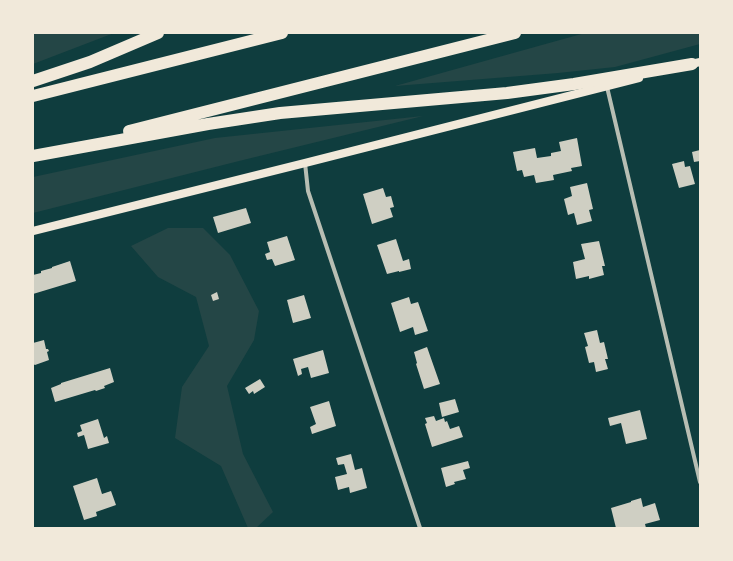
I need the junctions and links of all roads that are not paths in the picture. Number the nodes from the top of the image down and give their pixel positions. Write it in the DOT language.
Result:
graph roads {
  1 [pos="158,33"];
  2 [pos="282,33"];
  3 [pos="515,33"];
  4 [pos="696,63"];
  5 [pos="33,81"];
  6 [pos="607,87"];
  7 [pos="33,96"];
  8 [pos="33,155"];
  9 [pos="305,163"];
  10 [pos="33,231"];
  11 [pos="700,482"];
  12 [pos="420,528"];
  1 -- 5 [label="highway"];
  2 -- 7 [label="highway"];
  3 -- 8 [label="highway"];
  4 -- 6 [label="main road"];
  4 -- 8 [label="highway"];
  6 -- 9 [label="main road"];
  6 -- 11 [label="street"];
  9 -- 10 [label="main road"];
  9 -- 12 [label="street"];
}
